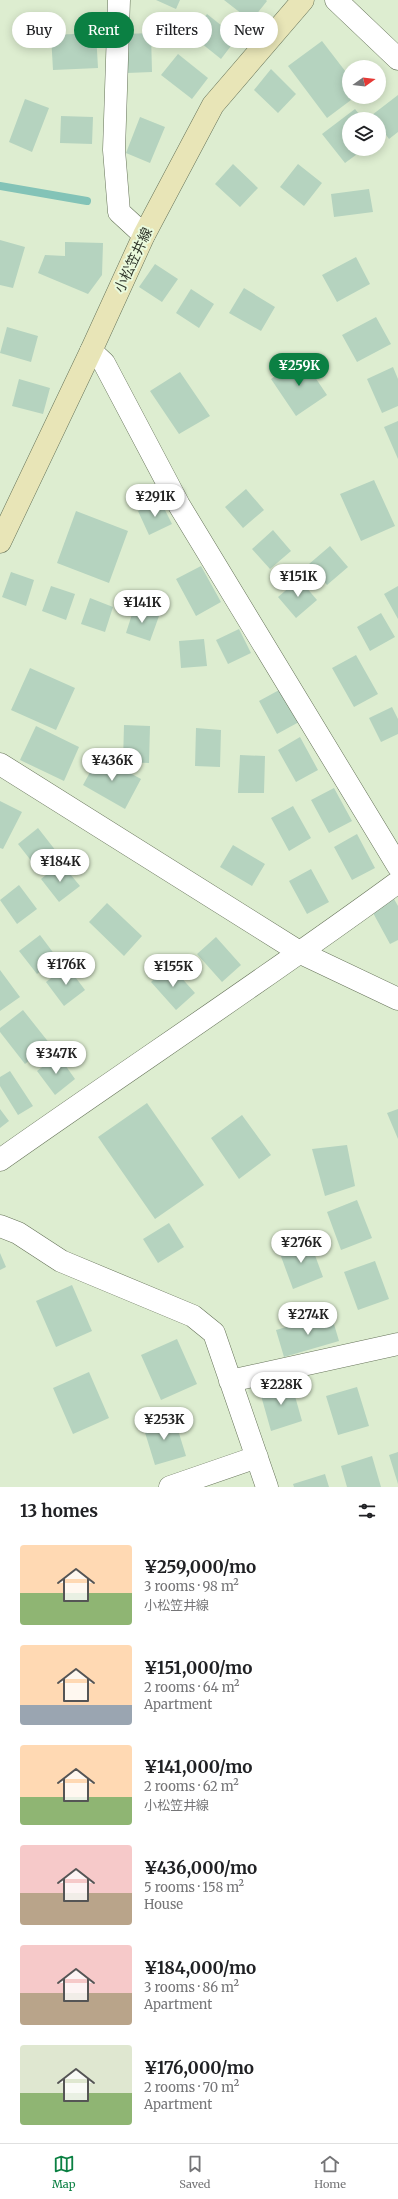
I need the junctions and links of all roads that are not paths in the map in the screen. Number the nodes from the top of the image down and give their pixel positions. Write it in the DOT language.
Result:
graph roads {
  1 [pos="119,0"];
  2 [pos="302,0"];
  3 [pos="336,0"];
  4 [pos="398,59"];
  5 [pos="144,235"];
  6 [pos="91,351"];
  7 [pos="0,542"];
  8 [pos="0,764"];
  9 [pos="398,866"];
  10 [pos="398,882"];
  11 [pos="301,953"];
  12 [pos="398,999"];
  13 [pos="0,1160"];
  14 [pos="0,1226"];
  15 [pos="398,1344"];
  16 [pos="230,1381"];
  17 [pos="257,1457"];
  18 [pos="170,1487"];
  19 [pos="267,1487"];
  1 -- 5 [label="street"];
  2 -- 5 [label="main road, 小松笠井線"];
  3 -- 4 [label="street"];
  5 -- 6 [label="main road, 小松笠井線"];
  6 -- 7 [label="main road, 小松笠井線"];
  6 -- 9 [label="street"];
  8 -- 11 [label="street"];
  10 -- 11 [label="street"];
  11 -- 12 [label="street"];
  11 -- 13 [label="street"];
  14 -- 16 [label="street"];
  15 -- 16 [label="street"];
  16 -- 17 [label="street"];
  17 -- 18 [label="street"];
  17 -- 19 [label="street"];
}
